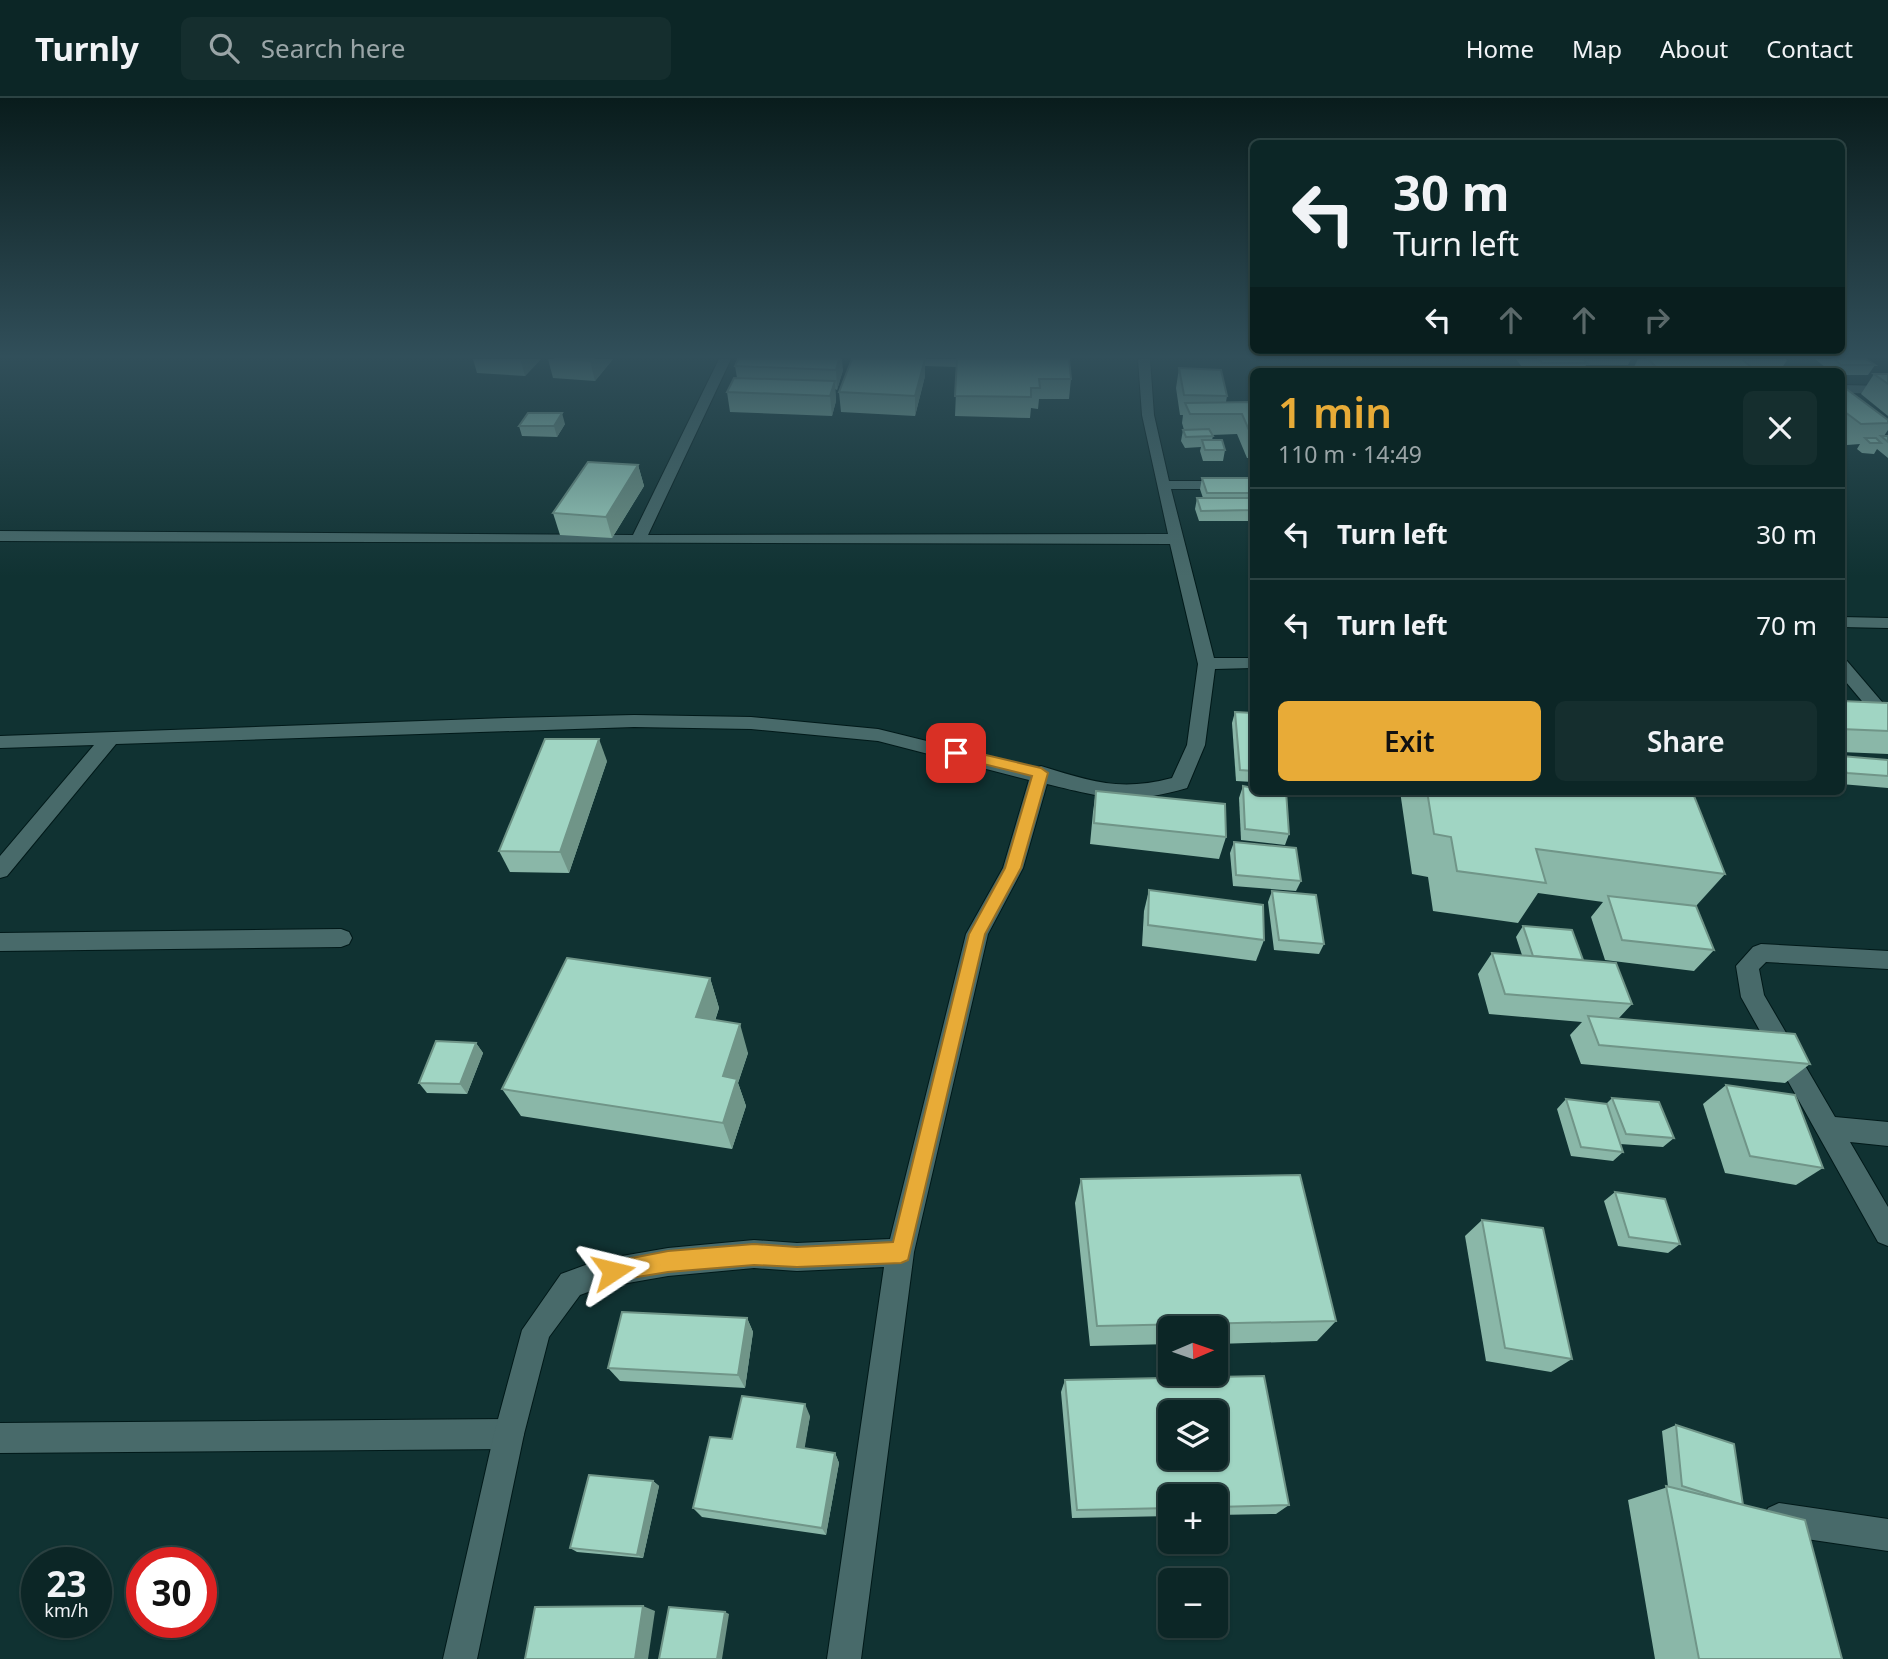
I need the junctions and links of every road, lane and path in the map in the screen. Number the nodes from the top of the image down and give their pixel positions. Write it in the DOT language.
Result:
graph roads {
  1 [pos="691,432"];
  2 [pos="1152,432"];
  3 [pos="1163,485"];
  4 [pos="1250,485"];
  5 [pos="0,536"];
  6 [pos="1175,539"];
  7 [pos="638,540"];
  8 [pos="1845,622"];
  9 [pos="1888,623"];
  10 [pos="1250,663"];
  11 [pos="1207,664"];
  12 [pos="1845,670"];
  13 [pos="1888,721"];
  14 [pos="109,740"];
  15 [pos="0,742"];
  16 [pos="1041,773"];
  17 [pos="0,870"];
  18 [pos="341,938"];
  19 [pos="0,942"];
  20 [pos="1888,960"];
  21 [pos="1826,1128"];
  22 [pos="1888,1134"];
  23 [pos="1888,1233"];
  24 [pos="901,1252"];
  25 [pos="509,1434"];
  26 [pos="0,1438"];
  27 [pos="1756,1516"];
  28 [pos="1888,1535"];
  29 [pos="460,1659"];
  30 [pos="844,1659"];
  1 -- 7 [label="street"];
  2 -- 3 [label="street"];
  3 -- 4 [label="street"];
  3 -- 6 [label="street"];
  5 -- 7 [label="street"];
  6 -- 7 [label="street"];
  6 -- 11 [label="street"];
  8 -- 9 [label="street"];
  10 -- 11 [label="street"];
  11 -- 16 [label="street"];
  12 -- 13 [label="street"];
  14 -- 15 [label="street"];
  14 -- 16 [label="street"];
  14 -- 17 [label="street"];
  16 -- 24 [label="street"];
  18 -- 19 [label="street"];
  20 -- 21 [label="street"];
  21 -- 22 [label="street"];
  21 -- 23 [label="street"];
  24 -- 25 [label="street"];
  24 -- 30 [label="street"];
  25 -- 26 [label="street"];
  25 -- 29 [label="street"];
  27 -- 28 [label="street"];
}
